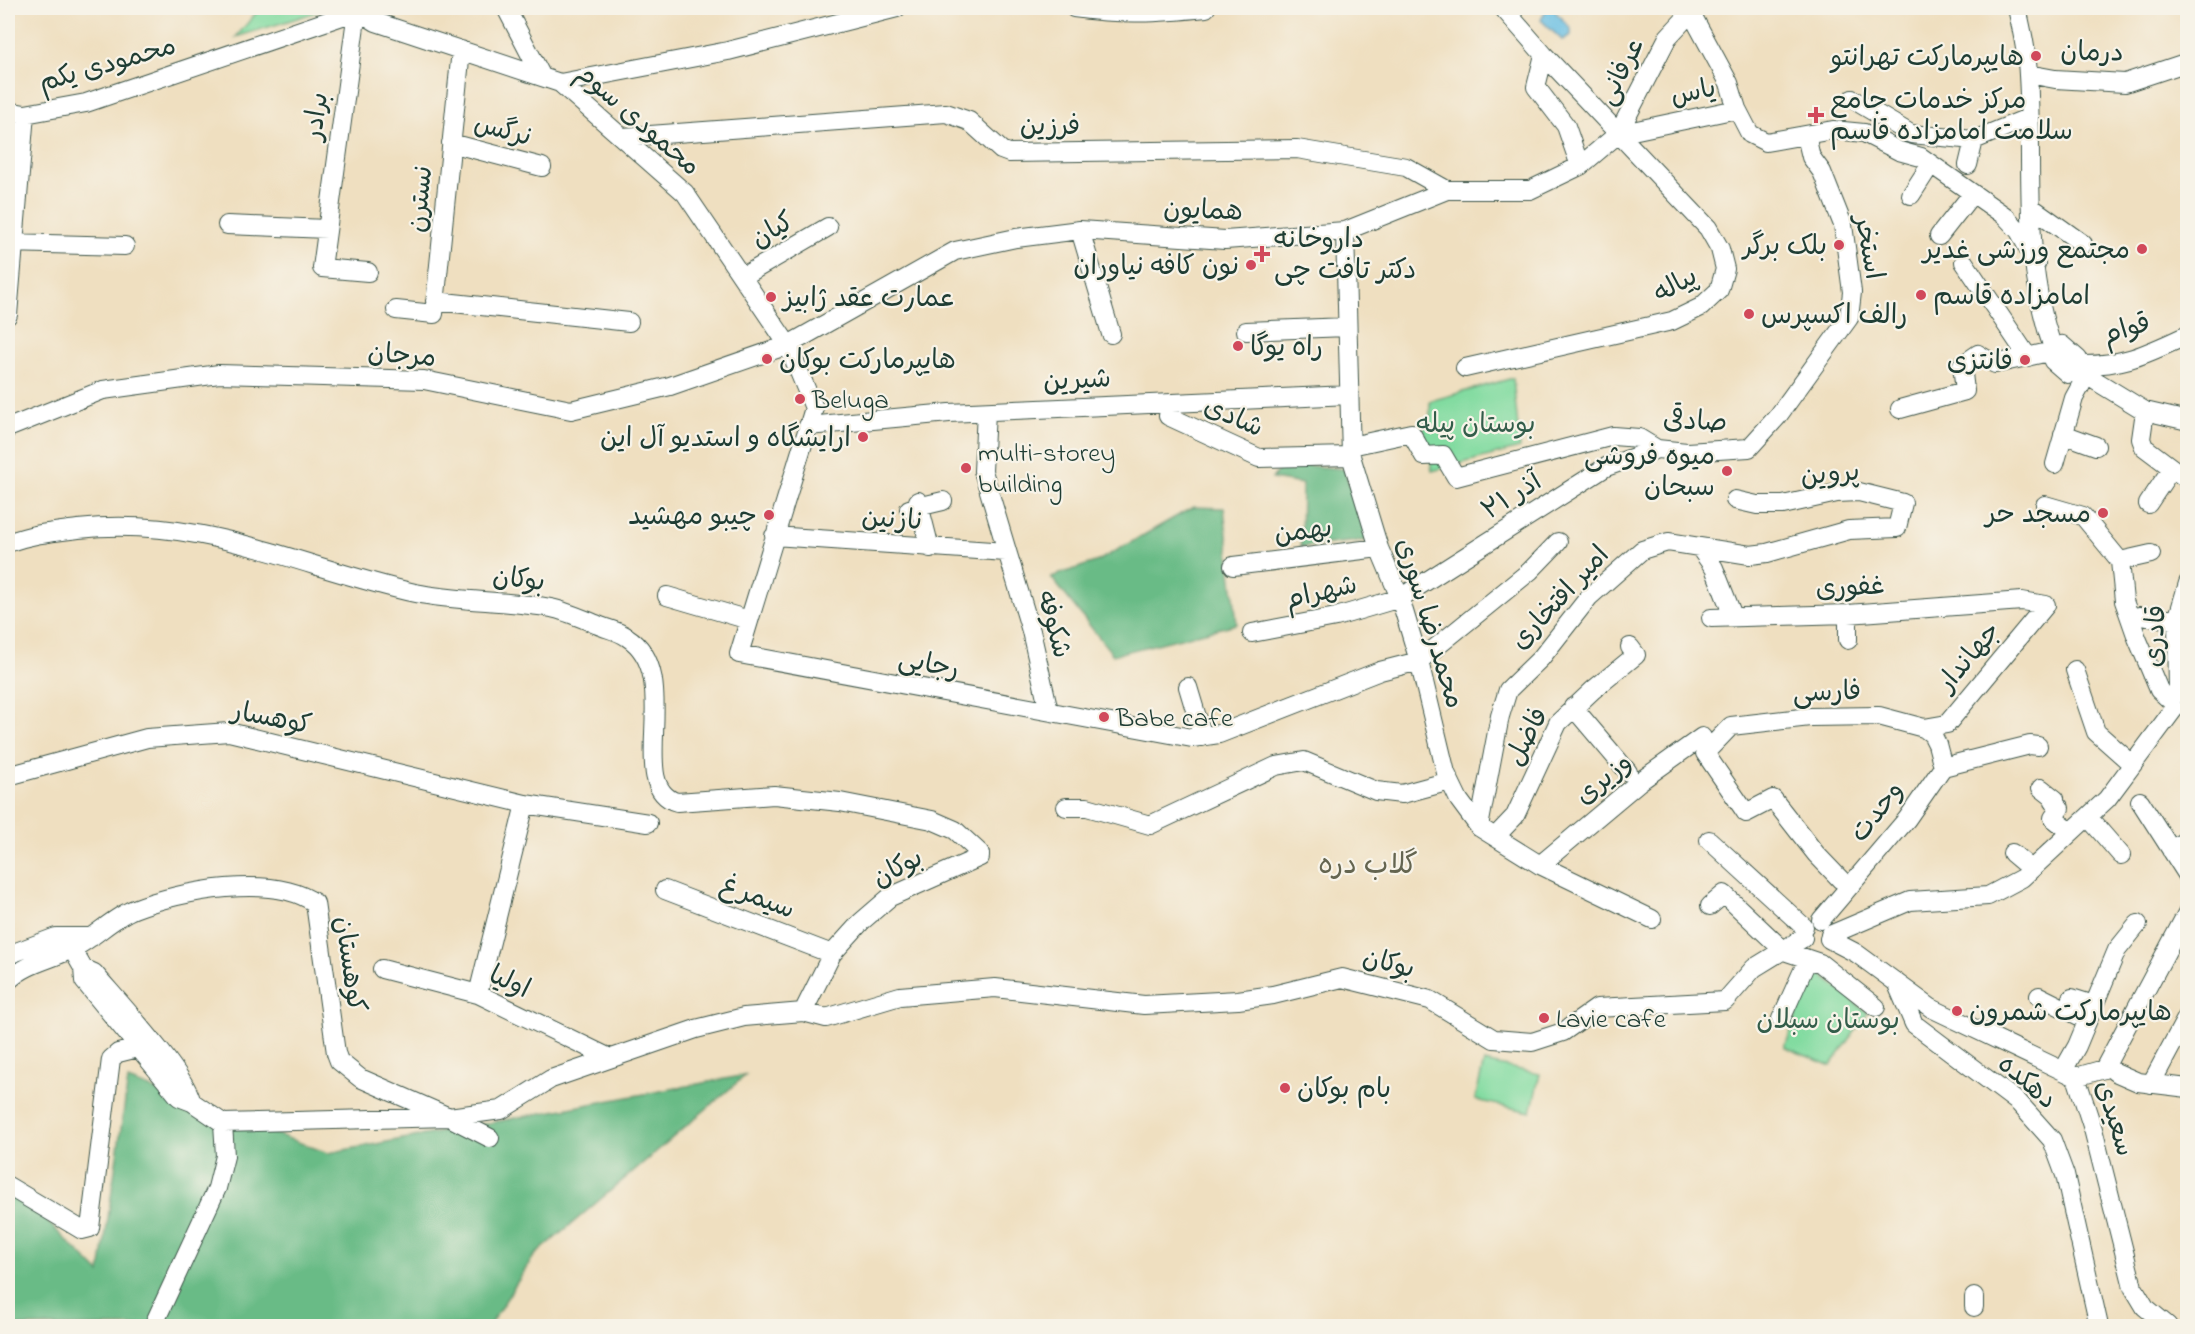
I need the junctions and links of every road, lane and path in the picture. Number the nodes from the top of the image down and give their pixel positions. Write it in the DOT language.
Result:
graph roads {
  1 [pos="506,8"];
  2 [pos="897,8"];
  3 [pos="1074,8"];
  4 [pos="1206,8"];
  5 [pos="1503,8"];
  6 [pos="2017,8"];
  7 [pos="356,9"];
  8 [pos="1693,9"];
  9 [pos="461,50"];
  10 [pos="1544,55"];
  11 [pos="2187,62"];
  12 [pos="2028,74"];
  13 [pos="542,77"];
  14 [pos="560,83"];
  15 [pos="1852,99"];
  16 [pos="1737,109"];
  17 [pos="16,112"];
  18 [pos="2030,117"];
  19 [pos="1618,134"];
  20 [pos="1911,134"];
  21 [pos="623,136"];
  22 [pos="1806,136"];
  23 [pos="1974,140"];
  24 [pos="451,143"];
  25 [pos="1899,151"];
  26 [pos="1931,164"];
  27 [pos="1968,165"];
  28 [pos="542,166"];
  29 [pos="1580,166"];
  30 [pos="1447,190"];
  31 [pos="1972,194"];
  32 [pos="1911,195"];
  33 [pos="2031,207"];
  34 [pos="227,225"];
  35 [pos="828,228"];
  36 [pos="327,229"];
  37 [pos="1080,230"];
  38 [pos="1345,231"];
  39 [pos="1939,236"];
  40 [pos="10,243"];
  41 [pos="2083,244"];
  42 [pos="125,246"];
  43 [pos="1964,262"];
  44 [pos="2036,264"];
  45 [pos="368,272"];
  46 [pos="742,277"];
  47 [pos="435,302"];
  48 [pos="396,310"];
  49 [pos="8,315"];
  50 [pos="629,322"];
  51 [pos="1347,327"];
  52 [pos="1246,332"];
  53 [pos="1111,334"];
  54 [pos="2187,335"];
  55 [pos="788,345"];
  56 [pos="2051,350"];
  57 [pos="2028,357"];
  58 [pos="1466,368"];
  59 [pos="2081,370"];
  60 [pos="1349,395"];
  61 [pos="1900,409"];
  62 [pos="2145,411"];
  63 [pos="986,412"];
  64 [pos="1168,416"];
  65 [pos="2187,421"];
  66 [pos="808,426"];
  67 [pos="8,428"];
  68 [pos="2063,434"];
  69 [pos="2096,446"];
  70 [pos="1749,448"];
  71 [pos="1657,449"];
  72 [pos="1351,451"];
  73 [pos="2055,465"];
  74 [pos="2172,468"];
  75 [pos="2187,480"];
  76 [pos="1735,500"];
  77 [pos="943,501"];
  78 [pos="2148,504"];
  79 [pos="2045,505"];
  80 [pos="1897,528"];
  81 [pos="774,536"];
  82 [pos="1558,542"];
  83 [pos="8,543"];
  84 [pos="930,548"];
  85 [pos="1379,548"];
  86 [pos="1700,548"];
  87 [pos="1006,552"];
  88 [pos="2151,554"];
  89 [pos="1233,566"];
  90 [pos="2115,569"];
  91 [pos="2187,583"];
  92 [pos="667,596"];
  93 [pos="1400,598"];
  94 [pos="2046,605"];
  95 [pos="1848,614"];
  96 [pos="1734,616"];
  97 [pos="2139,616"];
  98 [pos="2181,616"];
  99 [pos="1712,618"];
  100 [pos="749,620"];
  101 [pos="1252,633"];
  102 [pos="1848,640"];
  103 [pos="1630,647"];
  104 [pos="1419,661"];
  105 [pos="2074,670"];
  106 [pos="1188,687"];
  107 [pos="2179,701"];
  108 [pos="1573,707"];
  109 [pos="1049,711"];
  110 [pos="1924,728"];
  111 [pos="1203,737"];
  112 [pos="1702,737"];
  113 [pos="2037,746"];
  114 [pos="2132,764"];
  115 [pos="1943,767"];
  116 [pos="1628,772"];
  117 [pos="8,776"];
  118 [pos="1450,781"];
  119 [pos="2041,788"];
  120 [pos="2140,801"];
  121 [pos="525,804"];
  122 [pos="1066,807"];
  123 [pos="2088,817"];
  124 [pos="648,823"];
  125 [pos="1479,828"];
  126 [pos="2071,832"];
  127 [pos="1495,837"];
  128 [pos="2187,839"];
  129 [pos="1709,840"];
  130 [pos="2170,850"];
  131 [pos="2012,853"];
  132 [pos="2121,855"];
  133 [pos="1540,865"];
  134 [pos="2031,869"];
  135 [pos="2187,876"];
  136 [pos="1840,880"];
  137 [pos="665,890"];
  138 [pos="1710,906"];
  139 [pos="2187,911"];
  140 [pos="1652,920"];
  141 [pos="2138,924"];
  142 [pos="1817,932"];
  143 [pos="92,937"];
  144 [pos="72,949"];
  145 [pos="1784,951"];
  146 [pos="832,954"];
  147 [pos="8,955"];
  148 [pos="1808,959"];
  149 [pos="83,968"];
  150 [pos="382,969"];
  151 [pos="8,981"];
  152 [pos="1895,981"];
  153 [pos="478,994"];
  154 [pos="2038,996"];
  155 [pos="2072,998"];
  156 [pos="1876,1007"];
  157 [pos="803,1012"];
  158 [pos="2091,1012"];
  159 [pos="2187,1015"];
  160 [pos="1781,1019"];
  161 [pos="2183,1035"];
  162 [pos="138,1048"];
  163 [pos="610,1058"];
  164 [pos="2110,1070"];
  165 [pos="2070,1073"];
  166 [pos="2151,1084"];
  167 [pos="2187,1088"];
  168 [pos="192,1102"];
  169 [pos="449,1117"];
  170 [pos="223,1123"];
  171 [pos="490,1138"];
  172 [pos="8,1186"];
  173 [pos="153,1326"];
  174 [pos="2099,1326"];
  175 [pos="2168,1326"];
  1 -- 13 [label="street"];
  2 -- 14 [label="street"];
  3 -- 4 [label="street"];
  5 -- 10 [label="street, پیاله"];
  6 -- 12 [label="street"];
  7 -- 9 [label="street, محمودی سوم"];
  7 -- 17 [label="street, محمودی یکم"];
  7 -- 36 [label="street, برادر"];
  8 -- 16 [label="street"];
  8 -- 19 [label="street, عرفانی"];
  9 -- 13 [label="street, محمودی سوم"];
  9 -- 24 [label="street, نسترن"];
  10 -- 19 [label="street, پیاله"];
  10 -- 29 [label="street"];
  11 -- 12 [label="street, درمان"];
  12 -- 18 [label="street"];
  13 -- 14 [label="street, محمودی سوم"];
  14 -- 21 [label="street, محمودی سوم"];
  15 -- 20 [label="street"];
  16 -- 19 [label="street, یاس"];
  16 -- 22 [label="street, یاس"];
  17 -- 40 [label="street"];
  18 -- 23 [label="street"];
  18 -- 33 [label="street"];
  19 -- 29 [label="street, همایون"];
  19 -- 58 [label="street, پیاله"];
  20 -- 23 [label="street"];
  20 -- 25 [label="street"];
  21 -- 30 [label="street, فرزین"];
  21 -- 46 [label="street, محمودی سوم"];
  22 -- 25 [label="street, یاس"];
  22 -- 70 [label="street, استخر"];
  23 -- 27 [label="street"];
  24 -- 28 [label="street, نرگس"];
  24 -- 47 [label="street, نسترن"];
  25 -- 26 [label="street, یاس"];
  26 -- 31 [label="street, یاس"];
  26 -- 32 [label="street"];
  29 -- 30 [label="street, همایون"];
  30 -- 38 [label="street, همایون"];
  31 -- 39 [label="street"];
  31 -- 44 [label="street, یاس"];
  33 -- 41 [label="street"];
  33 -- 44 [label="street"];
  34 -- 36 [label="street"];
  35 -- 46 [label="street, کیان"];
  36 -- 45 [label="street, برادر"];
  37 -- 38 [label="street, همایون"];
  37 -- 53 [label="street"];
  37 -- 55 [label="street, همایون"];
  38 -- 51 [label="street, محمدرضا سوری"];
  40 -- 42 [label="street"];
  40 -- 49 [label="street"];
  43 -- 57 [label="street"];
  44 -- 56 [label="street"];
  46 -- 55 [label="street, محمودی سوم"];
  47 -- 48 [label="street"];
  47 -- 50 [label="street"];
  51 -- 52 [label="street"];
  51 -- 60 [label="street, محمدرضا سوری"];
  54 -- 59 [label="street, قوام"];
  55 -- 66 [label="street, رجایی"];
  55 -- 67 [label="street, مرجان"];
  56 -- 57 [label="street"];
  56 -- 59 [label="street"];
  57 -- 61 [label="street"];
  59 -- 62 [label="street"];
  59 -- 68 [label="street"];
  60 -- 63 [label="street, شیرین"];
  60 -- 72 [label="street, محمدرضا سوری"];
  62 -- 65 [label="street"];
  62 -- 74 [label="street"];
  63 -- 66 [label="street, شیرین"];
  63 -- 87 [label="street, شکوفه"];
  64 -- 72 [label="street, شادی"];
  66 -- 81 [label="street, رجایی"];
  68 -- 69 [label="street"];
  68 -- 73 [label="street"];
  70 -- 71 [label="street, صادقی"];
  71 -- 72 [label="street, صادقی"];
  71 -- 93 [label="street, ۲۱ آذر"];
  72 -- 85 [label="street, محمدرضا سوری"];
  74 -- 75 [label="street"];
  74 -- 78 [label="street"];
  76 -- 80 [label="street, پروین"];
  77 -- 84 [label="street"];
  79 -- 90 [label="street"];
  80 -- 86 [label="street, امیر افتخاری"];
  81 -- 84 [label="street, نازنین"];
  81 -- 100 [label="street, رجایی"];
  82 -- 104 [label="street"];
  83 -- 146 [label="street, بوکان"];
  84 -- 87 [label="street, نازنین"];
  85 -- 89 [label="street, بهمن"];
  85 -- 93 [label="street, محمدرضا سوری"];
  86 -- 96 [label="street"];
  86 -- 125 [label="street, امیر افتخاری"];
  87 -- 109 [label="street, شکوفه"];
  88 -- 90 [label="street"];
  90 -- 107 [label="street"];
  91 -- 98 [label="street, قادری"];
  92 -- 100 [label="street"];
  93 -- 101 [label="street, شهرام"];
  93 -- 104 [label="street, محمدرضا سوری"];
  94 -- 95 [label="street, غفوری"];
  94 -- 110 [label="street, جهاندار"];
  95 -- 96 [label="street, غفوری"];
  95 -- 102 [label="street"];
  96 -- 99 [label="street, غفوری"];
  97 -- 98 [label="street"];
  98 -- 107 [label="street, قادری"];
  100 -- 109 [label="street, رجایی"];
  103 -- 108 [label="street, فاضل"];
  104 -- 111 [label="street, رجایی"];
  104 -- 118 [label="street, محمدرضا سوری"];
  105 -- 114 [label="street"];
  106 -- 111 [label="street"];
  107 -- 114 [label="street"];
  108 -- 116 [label="street"];
  108 -- 127 [label="street, فاضل"];
  109 -- 111 [label="street, رجایی"];
  110 -- 115 [label="street"];
  110 -- 136 [label="street, فارسی"];
  112 -- 133 [label="street, وزیری"];
  113 -- 115 [label="street"];
  114 -- 123 [label="street"];
  115 -- 142 [label="street, وحدت"];
  117 -- 121 [label="street, کوهسار"];
  118 -- 122 [label="street"];
  118 -- 125 [label="street, محمدرضا سوری"];
  119 -- 126 [label="street"];
  120 -- 130 [label="street"];
  121 -- 124 [label="street, کوهسار"];
  121 -- 153 [label="street"];
  123 -- 126 [label="street"];
  123 -- 132 [label="street"];
  125 -- 127 [label="street, محمدرضا سوری"];
  126 -- 134 [label="street"];
  127 -- 133 [label="street, محمدرضا سوری"];
  128 -- 130 [label="street"];
  129 -- 142 [label="street, دهکده"];
  130 -- 135 [label="street"];
  131 -- 134 [label="street"];
  133 -- 140 [label="street, محمدرضا سوری"];
  134 -- 142 [label="street"];
  137 -- 146 [label="street, سیمرغ"];
  138 -- 145 [label="street"];
  139 -- 164 [label="street"];
  141 -- 158 [label="street"];
  142 -- 145 [label="street, بوکان"];
  142 -- 152 [label="street, دهکده"];
  143 -- 144 [label="street, کوهستان"];
  143 -- 147 [label="street"];
  143 -- 169 [label="street, کوهستان"];
  144 -- 149 [label="street"];
  144 -- 151 [label="street, کوهستان"];
  145 -- 148 [label="street"];
  145 -- 157 [label="street, بوکان"];
  146 -- 157 [label="street, بوکان"];
  148 -- 156 [label="street"];
  148 -- 160 [label="street"];
  149 -- 162 [label="street"];
  149 -- 168 [label="street"];
  150 -- 153 [label="street, اولیا"];
  152 -- 165 [label="street, سعیدی"];
  152 -- 174 [label="street, دهکده"];
  153 -- 163 [label="street, اولیا"];
  154 -- 158 [label="street"];
  155 -- 158 [label="street"];
  157 -- 163 [label="street, کوهستان"];
  158 -- 165 [label="street"];
  159 -- 161 [label="street"];
  161 -- 166 [label="street"];
  162 -- 168 [label="street"];
  162 -- 172 [label="street"];
  163 -- 169 [label="street, کوهستان"];
  164 -- 165 [label="street"];
  164 -- 166 [label="street"];
  165 -- 175 [label="street, سعیدی"];
  166 -- 167 [label="street"];
  168 -- 170 [label="street"];
  169 -- 170 [label="street, کوهستان"];
  169 -- 171 [label="street, کوهستان"];
  170 -- 173 [label="street"];
}
